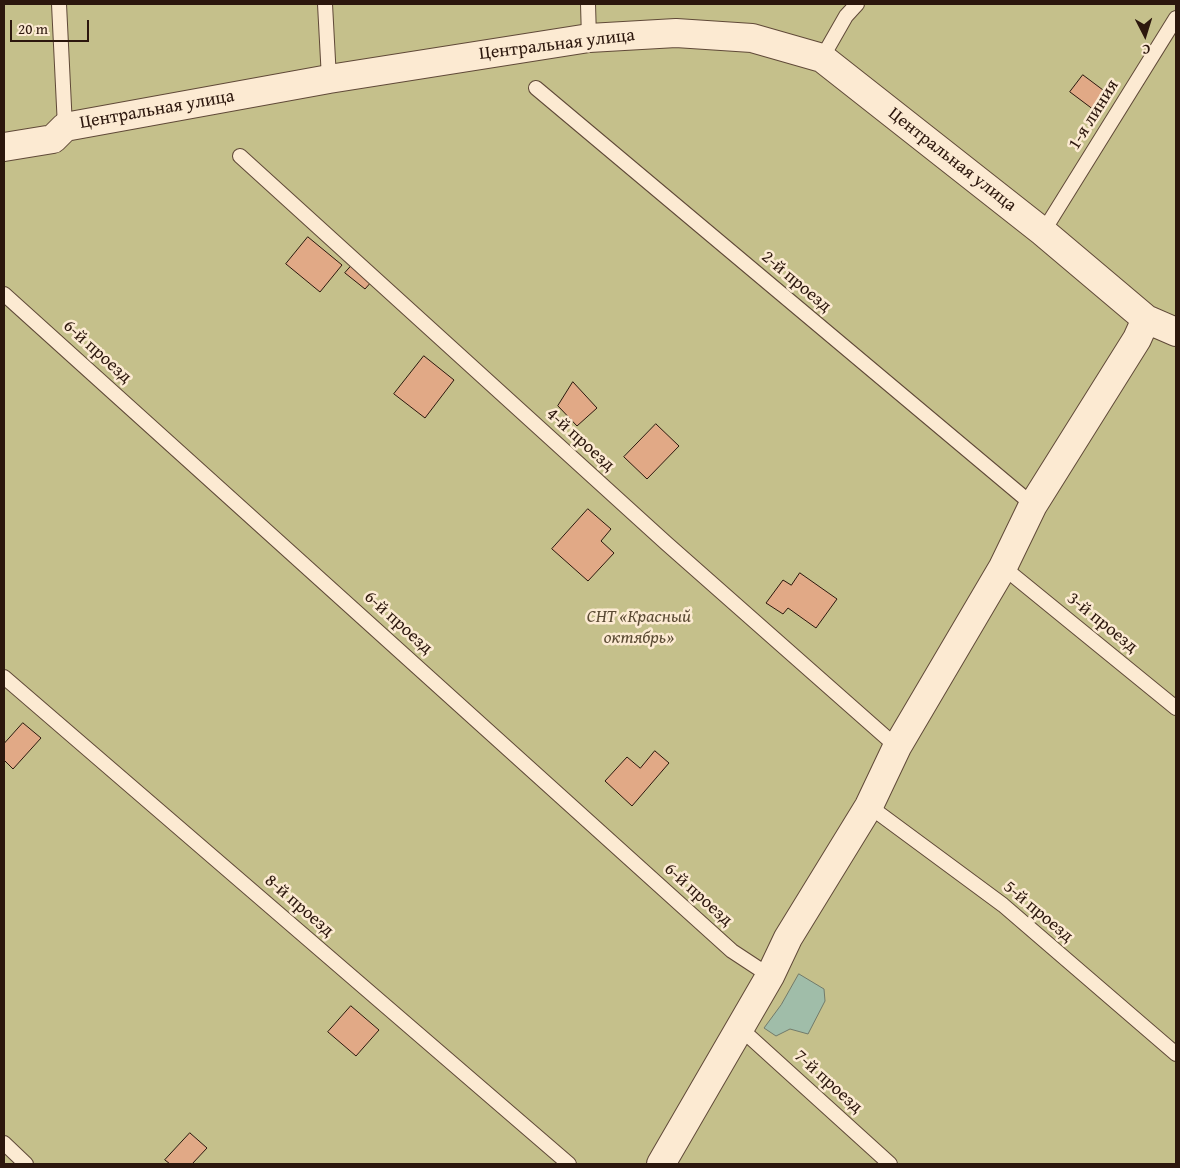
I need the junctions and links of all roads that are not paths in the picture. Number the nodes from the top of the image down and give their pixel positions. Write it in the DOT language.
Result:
graph roads {
  1 [pos="59,4"];
  2 [pos="325,4"];
  3 [pos="588,4"];
  4 [pos="857,4"];
  5 [pos="846,10"];
  6 [pos="1176,18"];
  7 [pos="589,38"];
  8 [pos="822,58"];
  9 [pos="328,79"];
  10 [pos="536,88"];
  11 [pos="65,127"];
  12 [pos="4,147"];
  13 [pos="240,156"];
  14 [pos="1043,232"];
  15 [pos="4,294"];
  16 [pos="1146,319"];
  17 [pos="1176,332"];
  18 [pos="1033,505"];
  19 [pos="1003,566"];
  20 [pos="4,677"];
  21 [pos="1176,708"];
  22 [pos="897,747"];
  23 [pos="869,806"];
  24 [pos="770,976"];
  25 [pos="740,1028"];
  26 [pos="1176,1054"];
  27 [pos="4,1143"];
  28 [pos="26,1164"];
  29 [pos="569,1164"];
  30 [pos="661,1164"];
  31 [pos="890,1164"];
  1 -- 11 [label="lane"];
  2 -- 9 [label="lane"];
  3 -- 7 [label="lane"];
  4 -- 5 [label="lane"];
  5 -- 8 [label="lane"];
  6 -- 14 [label="lane, 1-я линия"];
  7 -- 8 [label="street, Центральная улица"];
  7 -- 9 [label="street, Центральная улица"];
  8 -- 14 [label="street, Центральная улица"];
  9 -- 11 [label="street, Центральная улица"];
  10 -- 18 [label="lane, 2-й проезд"];
  11 -- 12 [label="street, Центральная улица"];
  13 -- 22 [label="lane, 4-й проезд"];
  14 -- 16 [label="street, Центральная улица"];
  15 -- 24 [label="lane, 6-й проезд"];
  16 -- 17 [label="street, Центральная улица"];
  16 -- 18 [label="street"];
  18 -- 19 [label="street"];
  19 -- 21 [label="lane, 3-й проезд"];
  19 -- 22 [label="street"];
  20 -- 29 [label="lane, 8-й проезд"];
  22 -- 23 [label="street"];
  23 -- 24 [label="street"];
  23 -- 26 [label="lane, 5-й проезд"];
  24 -- 25 [label="street"];
  25 -- 30 [label="street"];
  25 -- 31 [label="lane, 7-й проезд"];
  27 -- 28 [label="lane"];
}
